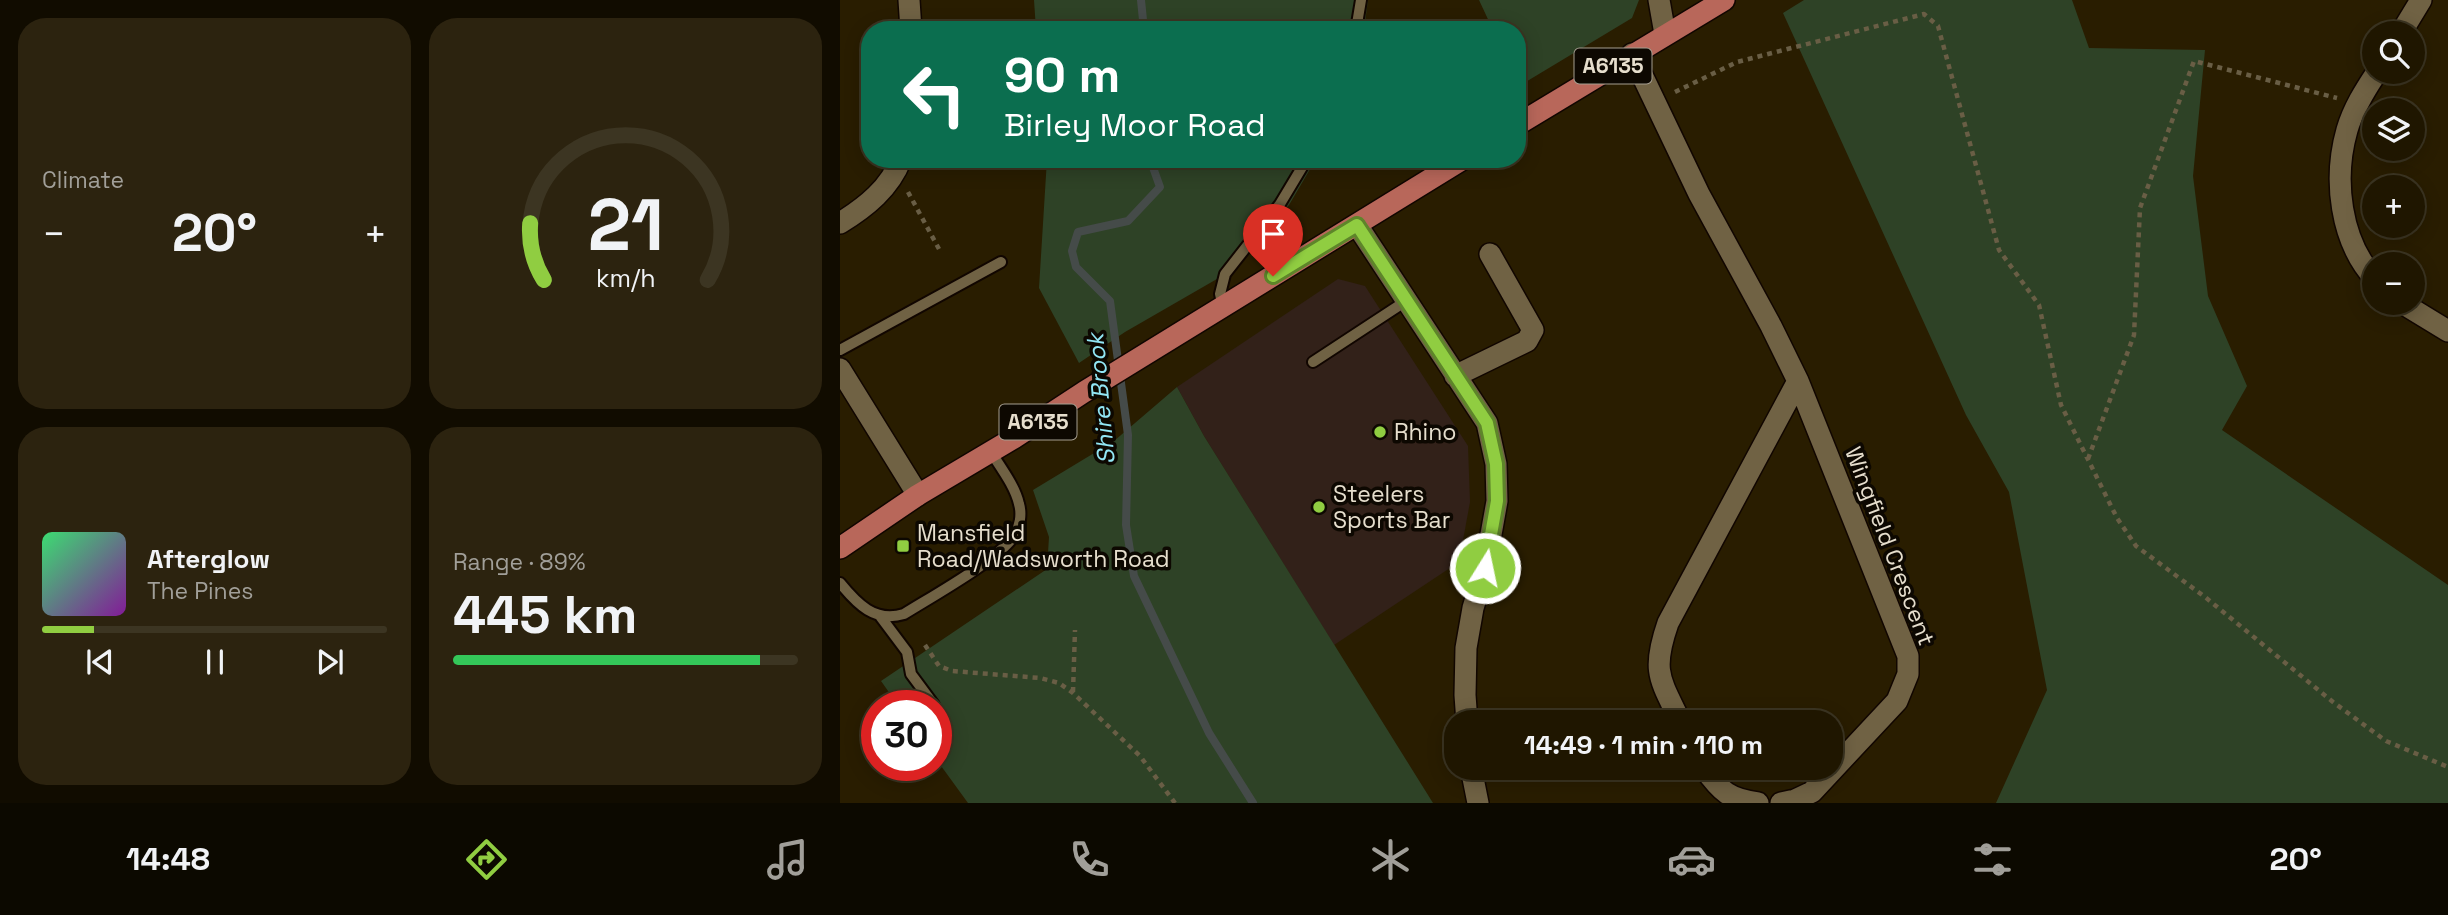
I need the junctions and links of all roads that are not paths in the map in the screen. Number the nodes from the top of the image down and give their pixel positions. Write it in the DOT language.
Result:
graph roads {
  1 [pos="909,0"];
  2 [pos="1361,0"];
  3 [pos="1659,0"];
  4 [pos="1724,0"];
  5 [pos="2421,0"];
  6 [pos="910,21"];
  7 [pos="1358,21"];
  8 [pos="2408,21"];
  9 [pos="1665,34"];
  10 [pos="1632,54"];
  11 [pos="2370,84"];
  12 [pos="1526,119"];
  13 [pos="1302,168"];
  14 [pos="1449,168"];
  15 [pos="901,170"];
  16 [pos="840,223"];
  17 [pos="1357,225"];
  18 [pos="1490,254"];
  19 [pos="1001,262"];
  20 [pos="2362,264"];
  21 [pos="1406,300"];
  22 [pos="1223,307"];
  23 [pos="2422,315"];
  24 [pos="2448,331"];
  25 [pos="840,349"];
  26 [pos="1313,362"];
  27 [pos="840,369"];
  28 [pos="1455,376"];
  29 [pos="1798,381"];
  30 [pos="991,452"];
  31 [pos="918,495"];
  32 [pos="840,548"];
  33 [pos="840,583"];
  34 [pos="880,616"];
  35 [pos="923,690"];
  36 [pos="1466,710"];
  37 [pos="1675,710"];
  38 [pos="1473,780"];
  39 [pos="1712,780"];
  40 [pos="1478,803"];
  41 [pos="1758,803"];
  42 [pos="1781,803"];
  1 -- 6 [label="street"];
  2 -- 7 [label="lane"];
  3 -- 9 [label="street"];
  4 -- 9 [label="main road, A6135"];
  5 -- 8 [label="street"];
  9 -- 10 [label="main road, A6135"];
  10 -- 12 [label="main road, A6135"];
  10 -- 29 [label="street, Wingfield Crescent"];
  11 -- 20 [label="street"];
  13 -- 22 [label="lane"];
  14 -- 17 [label="main road, A6135"];
  15 -- 16 [label="street"];
  17 -- 21 [label="street"];
  17 -- 22 [label="main road, A6135"];
  18 -- 28 [label="street"];
  19 -- 25 [label="lane"];
  21 -- 26 [label="lane"];
  21 -- 28 [label="street"];
  22 -- 30 [label="main road, A6135"];
  23 -- 24 [label="street"];
  27 -- 31 [label="street"];
  28 -- 36 [label="street"];
  29 -- 37 [label="street"];
  29 -- 42 [label="street, Wingfield Crescent"];
  30 -- 31 [label="main road, A6135"];
  30 -- 34 [label="lane"];
  31 -- 32 [label="main road, A6135"];
  33 -- 34 [label="lane"];
  34 -- 35 [label="lane"];
  38 -- 40 [label="street"];
  39 -- 41 [label="street"];
}
